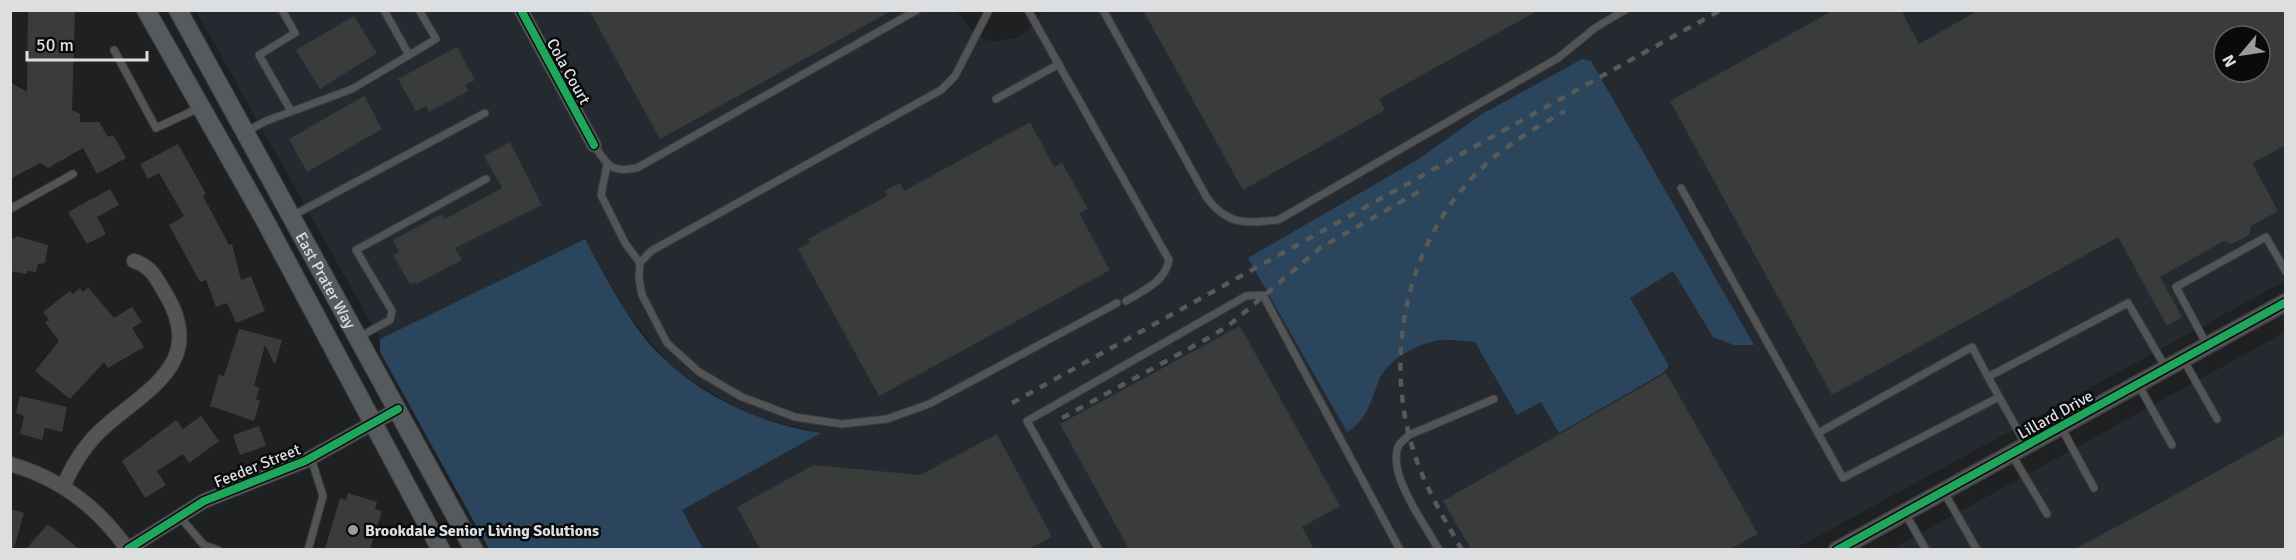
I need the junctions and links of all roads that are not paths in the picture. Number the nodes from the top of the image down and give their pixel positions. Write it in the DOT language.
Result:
graph roads {
  1 [pos="134,10"];
  2 [pos="146,10"];
  3 [pos="178,10"];
  4 [pos="282,10"];
  5 [pos="384,10"];
  6 [pos="419,10"];
  7 [pos="521,10"];
  8 [pos="917,10"];
  9 [pos="990,10"];
  10 [pos="1028,10"];
  11 [pos="1103,10"];
  12 [pos="1625,10"];
  13 [pos="164,43"];
  14 [pos="114,50"];
  15 [pos="409,55"];
  16 [pos="1059,64"];
  17 [pos="996,99"];
  18 [pos="201,107"];
  19 [pos="291,111"];
  20 [pos="485,112"];
  21 [pos="245,132"];
  22 [pos="594,145"];
  23 [pos="607,165"];
  24 [pos="73,174"];
  25 [pos="486,178"];
  26 [pos="1681,188"];
  27 [pos="10,209"];
  28 [pos="292,216"];
  29 [pos="134,261"];
  30 [pos="640,263"];
  31 [pos="2286,272"];
  32 [pos="1126,301"];
  33 [pos="2286,302"];
  34 [pos="1117,303"];
  35 [pos="359,337"];
  36 [pos="2207,345"];
  37 [pos="2183,359"];
  38 [pos="2166,368"];
  39 [pos="1988,377"];
  40 [pos="2138,384"];
  41 [pos="1999,397"];
  42 [pos="1494,399"];
  43 [pos="398,408"];
  44 [pos="2217,419"];
  45 [pos="374,423"];
  46 [pos="2061,426"];
  47 [pos="1818,433"];
  48 [pos="2172,445"];
  49 [pos="2018,449"];
  50 [pos="311,458"];
  51 [pos="10,464"];
  52 [pos="63,487"];
  53 [pos="2094,488"];
  54 [pos="1944,491"];
  55 [pos="1904,512"];
  56 [pos="2047,514"];
  57 [pos="179,516"];
  58 [pos="128,549"];
  59 [pos="218,549"];
  60 [pos="308,549"];
  61 [pos="441,549"];
  62 [pos="474,549"];
  63 [pos="1099,549"];
  64 [pos="1400,549"];
  65 [pos="1439,549"];
  66 [pos="1837,549"];
  67 [pos="1926,549"];
  68 [pos="1977,549"];
  1 -- 13 [label="main road"];
  2 -- 13 [label="main road, East Prater Way"];
  3 -- 21 [label="main road, East Prater Way"];
  4 -- 19 [label="lane"];
  5 -- 15 [label="lane"];
  6 -- 15 [label="lane"];
  7 -- 22 [label="street, Cola Court"];
  8 -- 23 [label="lane"];
  9 -- 30 [label="lane"];
  10 -- 16 [label="lane"];
  11 -- 12 [label="lane"];
  13 -- 18 [label="main road, East Prater Way"];
  14 -- 18 [label="lane"];
  15 -- 19 [label="lane"];
  16 -- 17 [label="lane"];
  16 -- 32 [label="lane"];
  18 -- 45 [label="main road, East Prater Way"];
  19 -- 21 [label="lane"];
  20 -- 28 [label="lane"];
  21 -- 28 [label="main road, East Prater Way"];
  22 -- 23 [label="lane"];
  23 -- 30 [label="lane"];
  24 -- 27 [label="lane"];
  25 -- 35 [label="lane"];
  26 -- 47 [label="lane"];
  28 -- 35 [label="main road, East Prater Way"];
  29 -- 52 [label="street"];
  30 -- 34 [label="lane"];
  31 -- 36 [label="lane"];
  33 -- 36 [label="street, Lillard Drive"];
  35 -- 43 [label="main road, East Prater Way"];
  36 -- 37 [label="street, Lillard Drive"];
  37 -- 38 [label="street, Lillard Drive"];
  37 -- 44 [label="lane"];
  38 -- 39 [label="lane"];
  38 -- 40 [label="street, Lillard Drive"];
  39 -- 41 [label="lane"];
  39 -- 47 [label="lane"];
  40 -- 46 [label="street, Lillard Drive"];
  40 -- 48 [label="lane"];
  41 -- 47 [label="lane"];
  41 -- 49 [label="lane"];
  42 -- 65 [label="lane"];
  43 -- 45 [label="street, Feeder Street"];
  43 -- 62 [label="main road, East Prater Way"];
  45 -- 50 [label="street, Feeder Street"];
  45 -- 61 [label="main road, East Prater Way"];
  46 -- 49 [label="street, Lillard Drive"];
  46 -- 53 [label="lane"];
  49 -- 54 [label="street, Lillard Drive"];
  49 -- 56 [label="lane"];
  50 -- 57 [label="street, Feeder Street"];
  50 -- 60 [label="lane"];
  51 -- 52 [label="street"];
  52 -- 58 [label="street"];
  54 -- 55 [label="street, Lillard Drive"];
  54 -- 68 [label="lane"];
  55 -- 66 [label="street, Lillard Drive"];
  55 -- 67 [label="lane"];
  57 -- 58 [label="street, Feeder Street"];
  57 -- 59 [label="lane"];
  63 -- 64 [label="lane"];
}
